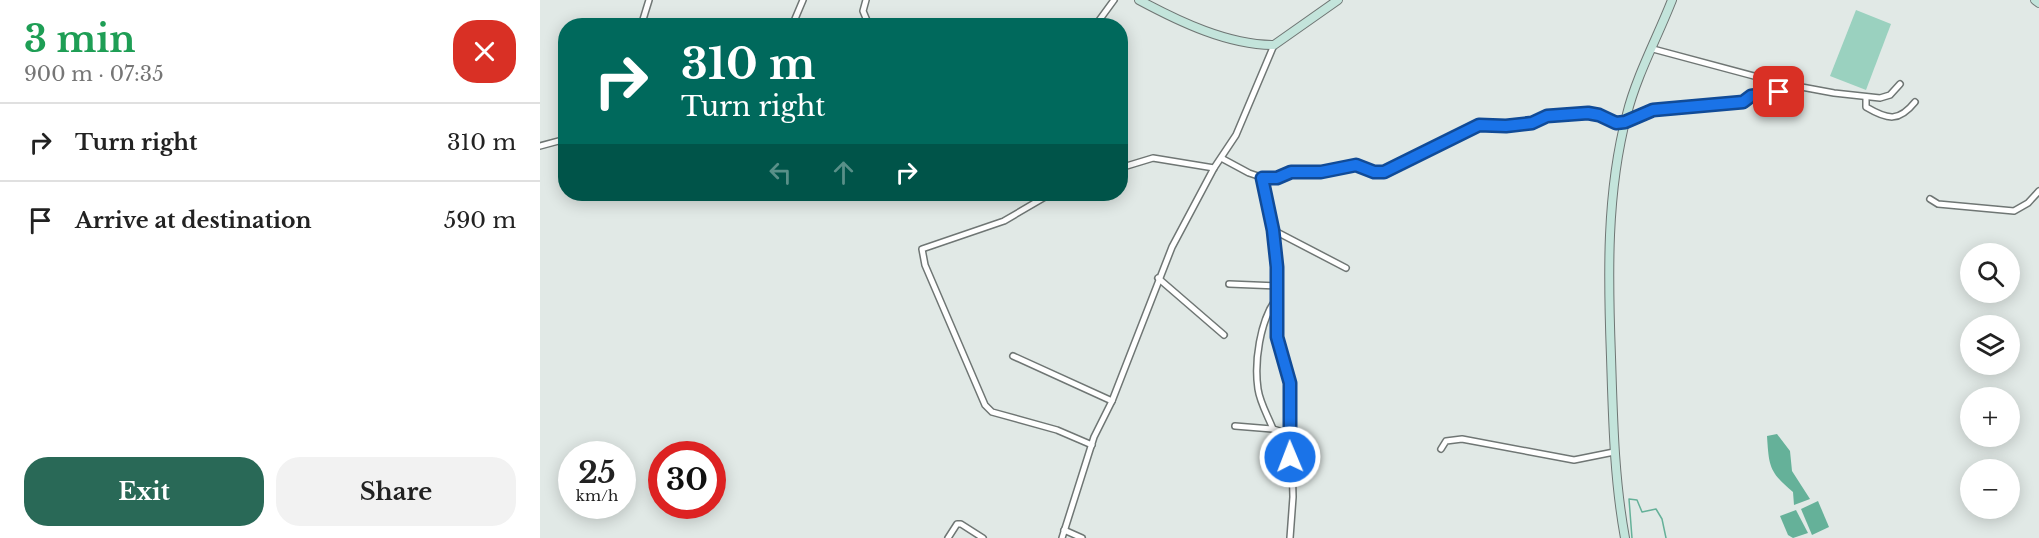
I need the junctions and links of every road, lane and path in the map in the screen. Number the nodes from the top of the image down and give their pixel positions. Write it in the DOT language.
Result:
graph roads {
  1 [pos="649,0"];
  2 [pos="803,0"];
  3 [pos="866,0"];
  4 [pos="1114,0"];
  5 [pos="1139,0"];
  6 [pos="1338,0"];
  7 [pos="1672,0"];
  8 [pos="2035,0"];
  9 [pos="2039,3"];
  10 [pos="643,18"];
  11 [pos="795,18"];
  12 [pos="866,18"];
  13 [pos="1101,18"];
  14 [pos="1274,45"];
  15 [pos="1653,49"];
  16 [pos="1900,84"];
  17 [pos="1797,87"];
  18 [pos="1866,97"];
  19 [pos="1915,102"];
  20 [pos="1625,122"];
  21 [pos="558,142"];
  22 [pos="540,146"];
  23 [pos="1223,159"];
  24 [pos="1128,166"];
  25 [pos="1214,168"];
  26 [pos="1262,178"];
  27 [pos="2039,191"];
  28 [pos="1930,199"];
  29 [pos="1038,201"];
  30 [pos="1273,230"];
  31 [pos="1346,268"];
  32 [pos="1158,278"];
  33 [pos="1229,284"];
  34 [pos="1276,286"];
  35 [pos="1276,298"];
  36 [pos="1224,335"];
  37 [pos="1013,356"];
  38 [pos="1112,400"];
  39 [pos="1235,426"];
  40 [pos="1272,429"];
  41 [pos="1290,434"];
  42 [pos="1092,445"];
  43 [pos="1441,450"];
  44 [pos="1614,452"];
  45 [pos="1065,530"];
  46 [pos="948,538"];
  47 [pos="983,538"];
  48 [pos="1062,538"];
  49 [pos="1082,538"];
  50 [pos="1290,538"];
  51 [pos="1625,538"];
  1 -- 10 [label="street"];
  2 -- 11 [label="street"];
  3 -- 12 [label="street"];
  4 -- 13 [label="street"];
  5 -- 14 [label="main road"];
  6 -- 14 [label="main road"];
  7 -- 15 [label="main road"];
  8 -- 9 [label="main road"];
  14 -- 23 [label="street"];
  15 -- 17 [label="street"];
  15 -- 20 [label="main road"];
  16 -- 18 [label="street"];
  17 -- 18 [label="street"];
  17 -- 20 [label="street"];
  18 -- 19 [label="street"];
  20 -- 26 [label="street"];
  20 -- 44 [label="main road"];
  21 -- 22 [label="street"];
  23 -- 25 [label="street"];
  23 -- 26 [label="street"];
  24 -- 25 [label="street"];
  25 -- 32 [label="street"];
  26 -- 30 [label="street"];
  27 -- 28 [label="street"];
  29 -- 42 [label="street"];
  30 -- 31 [label="street"];
  30 -- 34 [label="street"];
  32 -- 36 [label="street"];
  32 -- 38 [label="street"];
  33 -- 34 [label="street"];
  34 -- 35 [label="street"];
  35 -- 40 [label="street"];
  35 -- 41 [label="street"];
  37 -- 38 [label="street"];
  38 -- 42 [label="street"];
  39 -- 40 [label="street"];
  40 -- 41 [label="street"];
  41 -- 50 [label="street"];
  42 -- 45 [label="street"];
  43 -- 44 [label="street"];
  44 -- 51 [label="main road"];
  45 -- 48 [label="street"];
  45 -- 49 [label="street"];
  46 -- 47 [label="street"];
}
